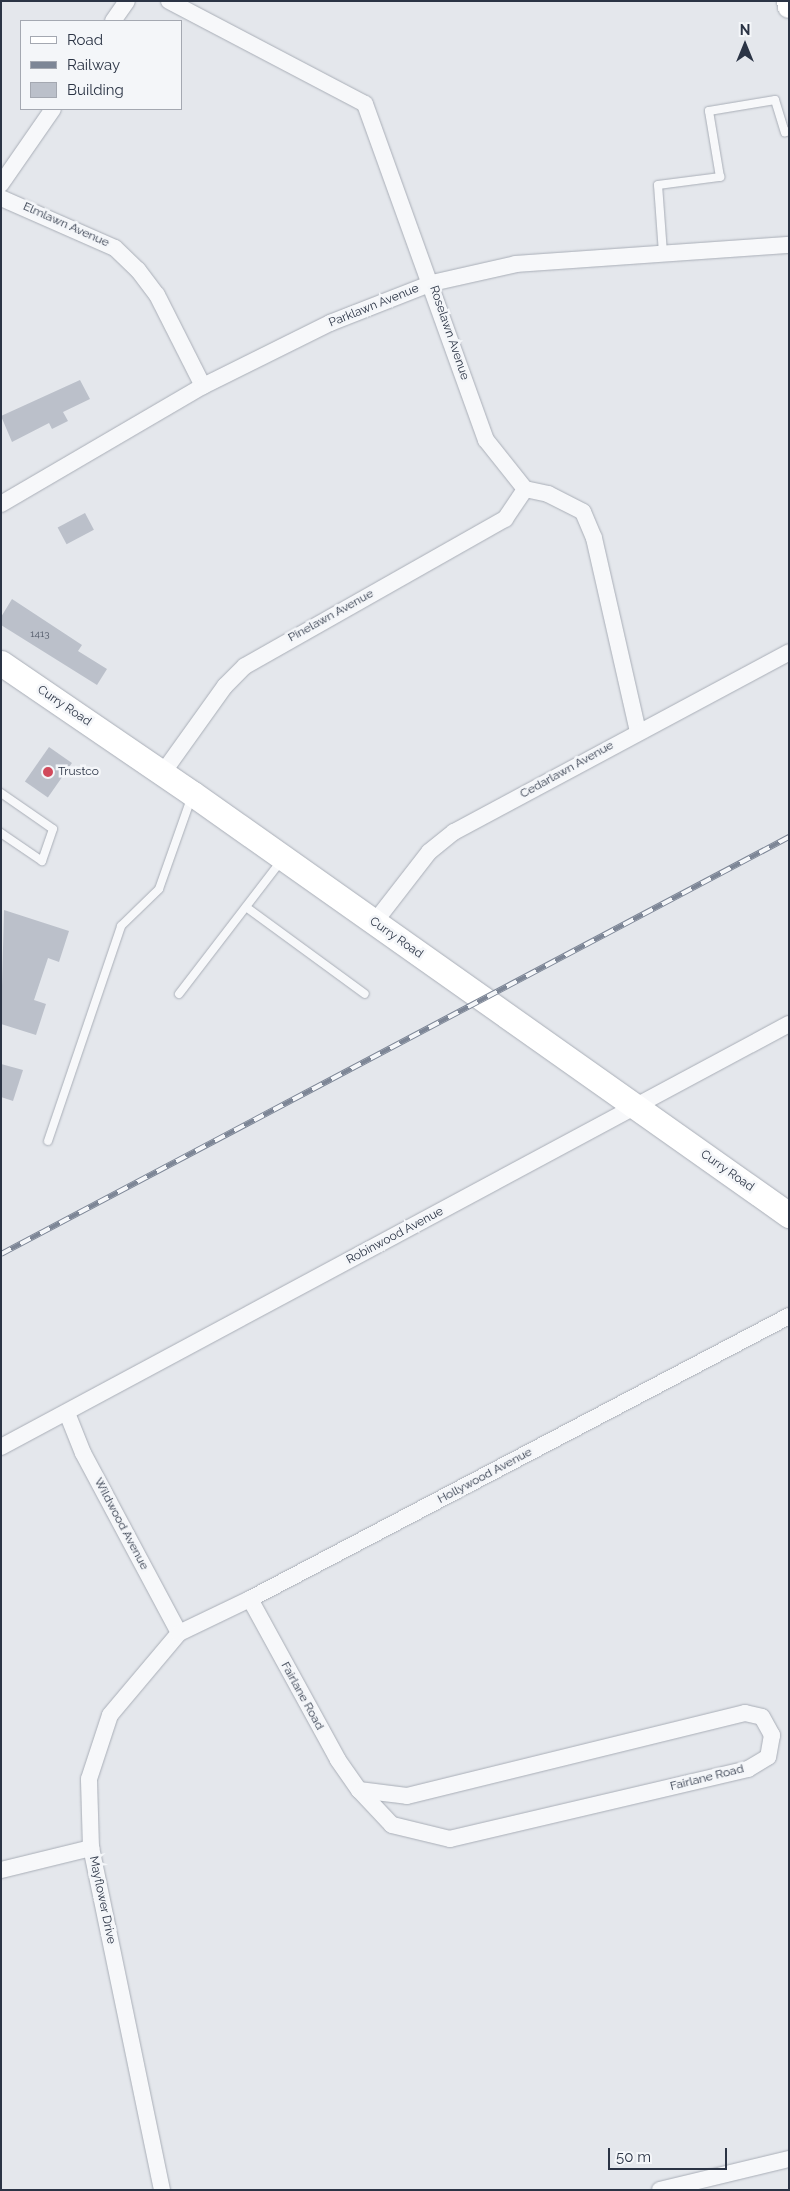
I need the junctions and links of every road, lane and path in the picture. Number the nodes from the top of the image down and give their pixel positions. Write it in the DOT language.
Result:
graph roads {
  1 [pos="127,1"];
  2 [pos="169,1"];
  3 [pos="788,1"];
  4 [pos="789,7"];
  5 [pos="115,20"];
  6 [pos="52,110"];
  7 [pos="789,131"];
  8 [pos="1,184"];
  9 [pos="1,198"];
  10 [pos="789,245"];
  11 [pos="663,254"];
  12 [pos="432,282"];
  13 [pos="203,386"];
  14 [pos="525,489"];
  15 [pos="1,504"];
  16 [pos="789,652"];
  17 [pos="1,663"];
  18 [pos="638,732"];
  19 [pos="162,774"];
  20 [pos="1,793"];
  21 [pos="193,794"];
  22 [pos="2,836"];
  23 [pos="284,859"];
  24 [pos="246,907"];
  25 [pos="374,923"];
  26 [pos="179,994"];
  27 [pos="366,994"];
  28 [pos="789,1024"];
  29 [pos="635,1106"];
  30 [pos="48,1141"];
  31 [pos="789,1215"];
  32 [pos="789,1316"];
  33 [pos="67,1413"];
  34 [pos="1,1447"];
  35 [pos="250,1599"];
  36 [pos="179,1633"];
  37 [pos="360,1790"];
  38 [pos="91,1848"];
  39 [pos="1,1870"];
  40 [pos="789,2159"];
  41 [pos="732,2174"];
  42 [pos="162,2190"];
  43 [pos="660,2190"];
  44 [pos="723,2190"];
  1 -- 5 [label="street"];
  2 -- 12 [label="street, Roselawn Avenue"];
  3 -- 4 [label="street"];
  6 -- 8 [label="street"];
  7 -- 11 [label="lane"];
  9 -- 13 [label="street, Elmlawn Avenue"];
  10 -- 11 [label="street, Parklawn Avenue"];
  11 -- 12 [label="street, Parklawn Avenue"];
  12 -- 13 [label="street, Parklawn Avenue"];
  12 -- 14 [label="street, Roselawn Avenue"];
  13 -- 15 [label="street, Parklawn Avenue"];
  14 -- 18 [label="street"];
  14 -- 19 [label="street, Pinelawn Avenue"];
  16 -- 18 [label="street, Cedarlawn Avenue"];
  17 -- 19 [label="main road, Curry Road"];
  18 -- 25 [label="street, Cedarlawn Avenue"];
  19 -- 21 [label="main road, Curry Road"];
  20 -- 22 [label="lane"];
  21 -- 23 [label="main road, Curry Road"];
  21 -- 30 [label="lane"];
  23 -- 24 [label="lane"];
  23 -- 25 [label="main road, Curry Road"];
  24 -- 26 [label="lane"];
  24 -- 27 [label="lane"];
  25 -- 29 [label="main road, Curry Road"];
  28 -- 29 [label="street, Robinwood Avenue"];
  29 -- 31 [label="main road, Curry Road"];
  29 -- 33 [label="street, Robinwood Avenue"];
  32 -- 35 [label="street, Hollywood Avenue"];
  33 -- 34 [label="street, Robinwood Avenue"];
  33 -- 36 [label="street, Wildwood Avenue"];
  35 -- 36 [label="street, Hollywood Avenue"];
  35 -- 37 [label="street, Fairlane Road"];
  36 -- 38 [label="street, Mayflower Drive"];
  37 -- 37 [label="street, Fairlane Road"];
  38 -- 39 [label="street"];
  38 -- 42 [label="street, Mayflower Drive"];
  40 -- 41 [label="street"];
  41 -- 43 [label="street"];
  41 -- 44 [label="street"];
}
